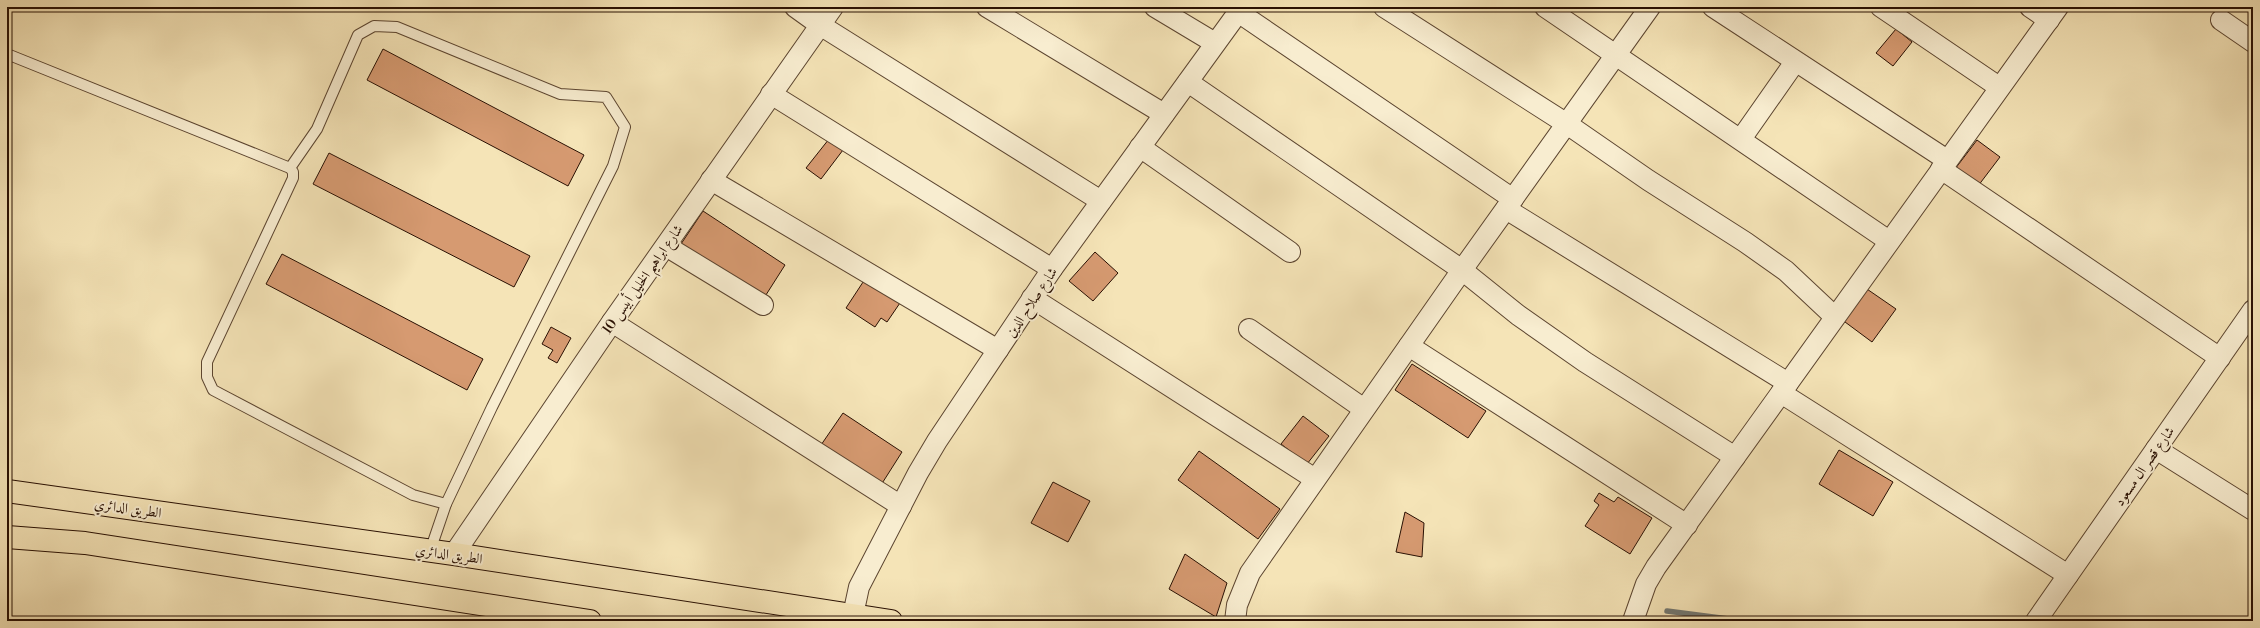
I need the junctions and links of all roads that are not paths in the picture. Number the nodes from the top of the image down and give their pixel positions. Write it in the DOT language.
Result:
graph roads {
  1 [pos="795,7"];
  2 [pos="833,7"];
  3 [pos="987,7"];
  4 [pos="1155,7"];
  5 [pos="1384,7"];
  6 [pos="1545,7"];
  7 [pos="1650,7"];
  8 [pos="1714,7"];
  9 [pos="1881,7"];
  10 [pos="2030,7"];
  11 [pos="1240,10"];
  12 [pos="2053,13"];
  13 [pos="2221,20"];
  14 [pos="820,25"];
  15 [pos="2253,42"];
  16 [pos="1215,43"];
  17 [pos="7,54"];
  18 [pos="1617,54"];
  19 [pos="1796,62"];
  20 [pos="1188,82"];
  21 [pos="1999,87"];
  22 [pos="771,94"];
  23 [pos="1164,114"];
  24 [pos="1567,124"];
  25 [pos="1741,139"];
  26 [pos="1140,147"];
  27 [pos="1944,165"];
  28 [pos="290,168"];
  29 [pos="711,180"];
  30 [pos="1102,201"];
  31 [pos="1509,204"];
  32 [pos="1889,241"];
  33 [pos="666,246"];
  34 [pos="1290,252"];
  35 [pos="1052,270"];
  36 [pos="1462,270"];
  37 [pos="1032,298"];
  38 [pos="763,305"];
  39 [pos="2253,310"];
  40 [pos="1835,317"];
  41 [pos="612,322"];
  42 [pos="1249,329"];
  43 [pos="1409,346"];
  44 [pos="998,350"];
  45 [pos="2220,358"];
  46 [pos="1784,388"];
  47 [pos="1364,409"];
  48 [pos="2156,449"];
  49 [pos="1735,457"];
  50 [pos="1315,479"];
  51 [pos="7,491"];
  52 [pos="446,504"];
  53 [pos="901,506"];
  54 [pos="2253,510"];
  55 [pos="1687,525"];
  56 [pos="7,537"];
  57 [pos="430,551"];
  58 [pos="454,554"];
  59 [pos="2068,575"];
  60 [pos="853,615"];
  61 [pos="590,621"];
  62 [pos="891,621"];
  63 [pos="1235,621"];
  64 [pos="1633,621"];
  65 [pos="2036,621"];
  1 -- 14 [label="street"];
  2 -- 14 [label="street, شارع ابراهيم الخليل أبيس 10"];
  3 -- 23 [label="street"];
  4 -- 16 [label="street"];
  5 -- 24 [label="street"];
  6 -- 18 [label="street"];
  7 -- 18 [label="street"];
  8 -- 19 [label="street"];
  9 -- 21 [label="street"];
  10 -- 12 [label="street"];
  11 -- 16 [label="street, شارع صلاح الدين"];
  11 -- 31 [label="street"];
  12 -- 21 [label="street"];
  13 -- 15 [label="street"];
  14 -- 22 [label="street, شارع ابراهيم الخليل أبيس 10"];
  14 -- 30 [label="street"];
  16 -- 20 [label="street, شارع صلاح الدين"];
  17 -- 28 [label="lane"];
  18 -- 24 [label="street"];
  18 -- 25 [label="street"];
  19 -- 25 [label="street"];
  19 -- 27 [label="street"];
  20 -- 23 [label="street, شارع صلاح الدين"];
  20 -- 36 [label="street"];
  21 -- 27 [label="street"];
  22 -- 29 [label="street, شارع ابراهيم الخليل أبيس 10"];
  22 -- 35 [label="street"];
  23 -- 26 [label="street, شارع صلاح الدين"];
  24 -- 31 [label="street"];
  24 -- 40 [label="street"];
  25 -- 32 [label="street"];
  26 -- 30 [label="street, شارع صلاح الدين"];
  26 -- 34 [label="street"];
  27 -- 32 [label="street"];
  27 -- 45 [label="street"];
  28 -- 52 [label="lane"];
  28 -- 52 [label="lane"];
  29 -- 33 [label="street, شارع ابراهيم الخليل أبيس 10"];
  29 -- 44 [label="street"];
  30 -- 35 [label="street, شارع صلاح الدين"];
  31 -- 36 [label="street"];
  31 -- 46 [label="street"];
  32 -- 40 [label="street"];
  33 -- 38 [label="street"];
  33 -- 41 [label="street, شارع ابراهيم الخليل أبيس 10"];
  35 -- 37 [label="street, شارع صلاح الدين"];
  36 -- 43 [label="street"];
  36 -- 49 [label="street"];
  37 -- 44 [label="street, شارع صلاح الدين"];
  37 -- 50 [label="street"];
  39 -- 45 [label="street, شارع قصر ال مسعود"];
  40 -- 46 [label="street"];
  41 -- 53 [label="street"];
  41 -- 58 [label="street, شارع ابراهيم الخليل أبيس 10"];
  42 -- 47 [label="street"];
  43 -- 47 [label="street"];
  43 -- 55 [label="street"];
  44 -- 53 [label="street, شارع صلاح الدين"];
  45 -- 48 [label="street, شارع قصر ال مسعود"];
  46 -- 49 [label="street"];
  46 -- 59 [label="street"];
  47 -- 50 [label="street"];
  48 -- 54 [label="street"];
  48 -- 59 [label="street, شارع قصر ال مسعود"];
  49 -- 55 [label="street"];
  50 -- 63 [label="street"];
  51 -- 57 [label="main road, الطريق الدائري"];
  52 -- 57 [label="lane"];
  53 -- 60 [label="street, شارع صلاح الدين"];
  55 -- 64 [label="street"];
  56 -- 61 [label="main road"];
  57 -- 58 [label="main road, الطريق الدائري"];
  58 -- 60 [label="main road, الطريق الدائري"];
  59 -- 65 [label="street, شارع قصر ال مسعود"];
  60 -- 62 [label="main road, الطريق الدائري"];
}
